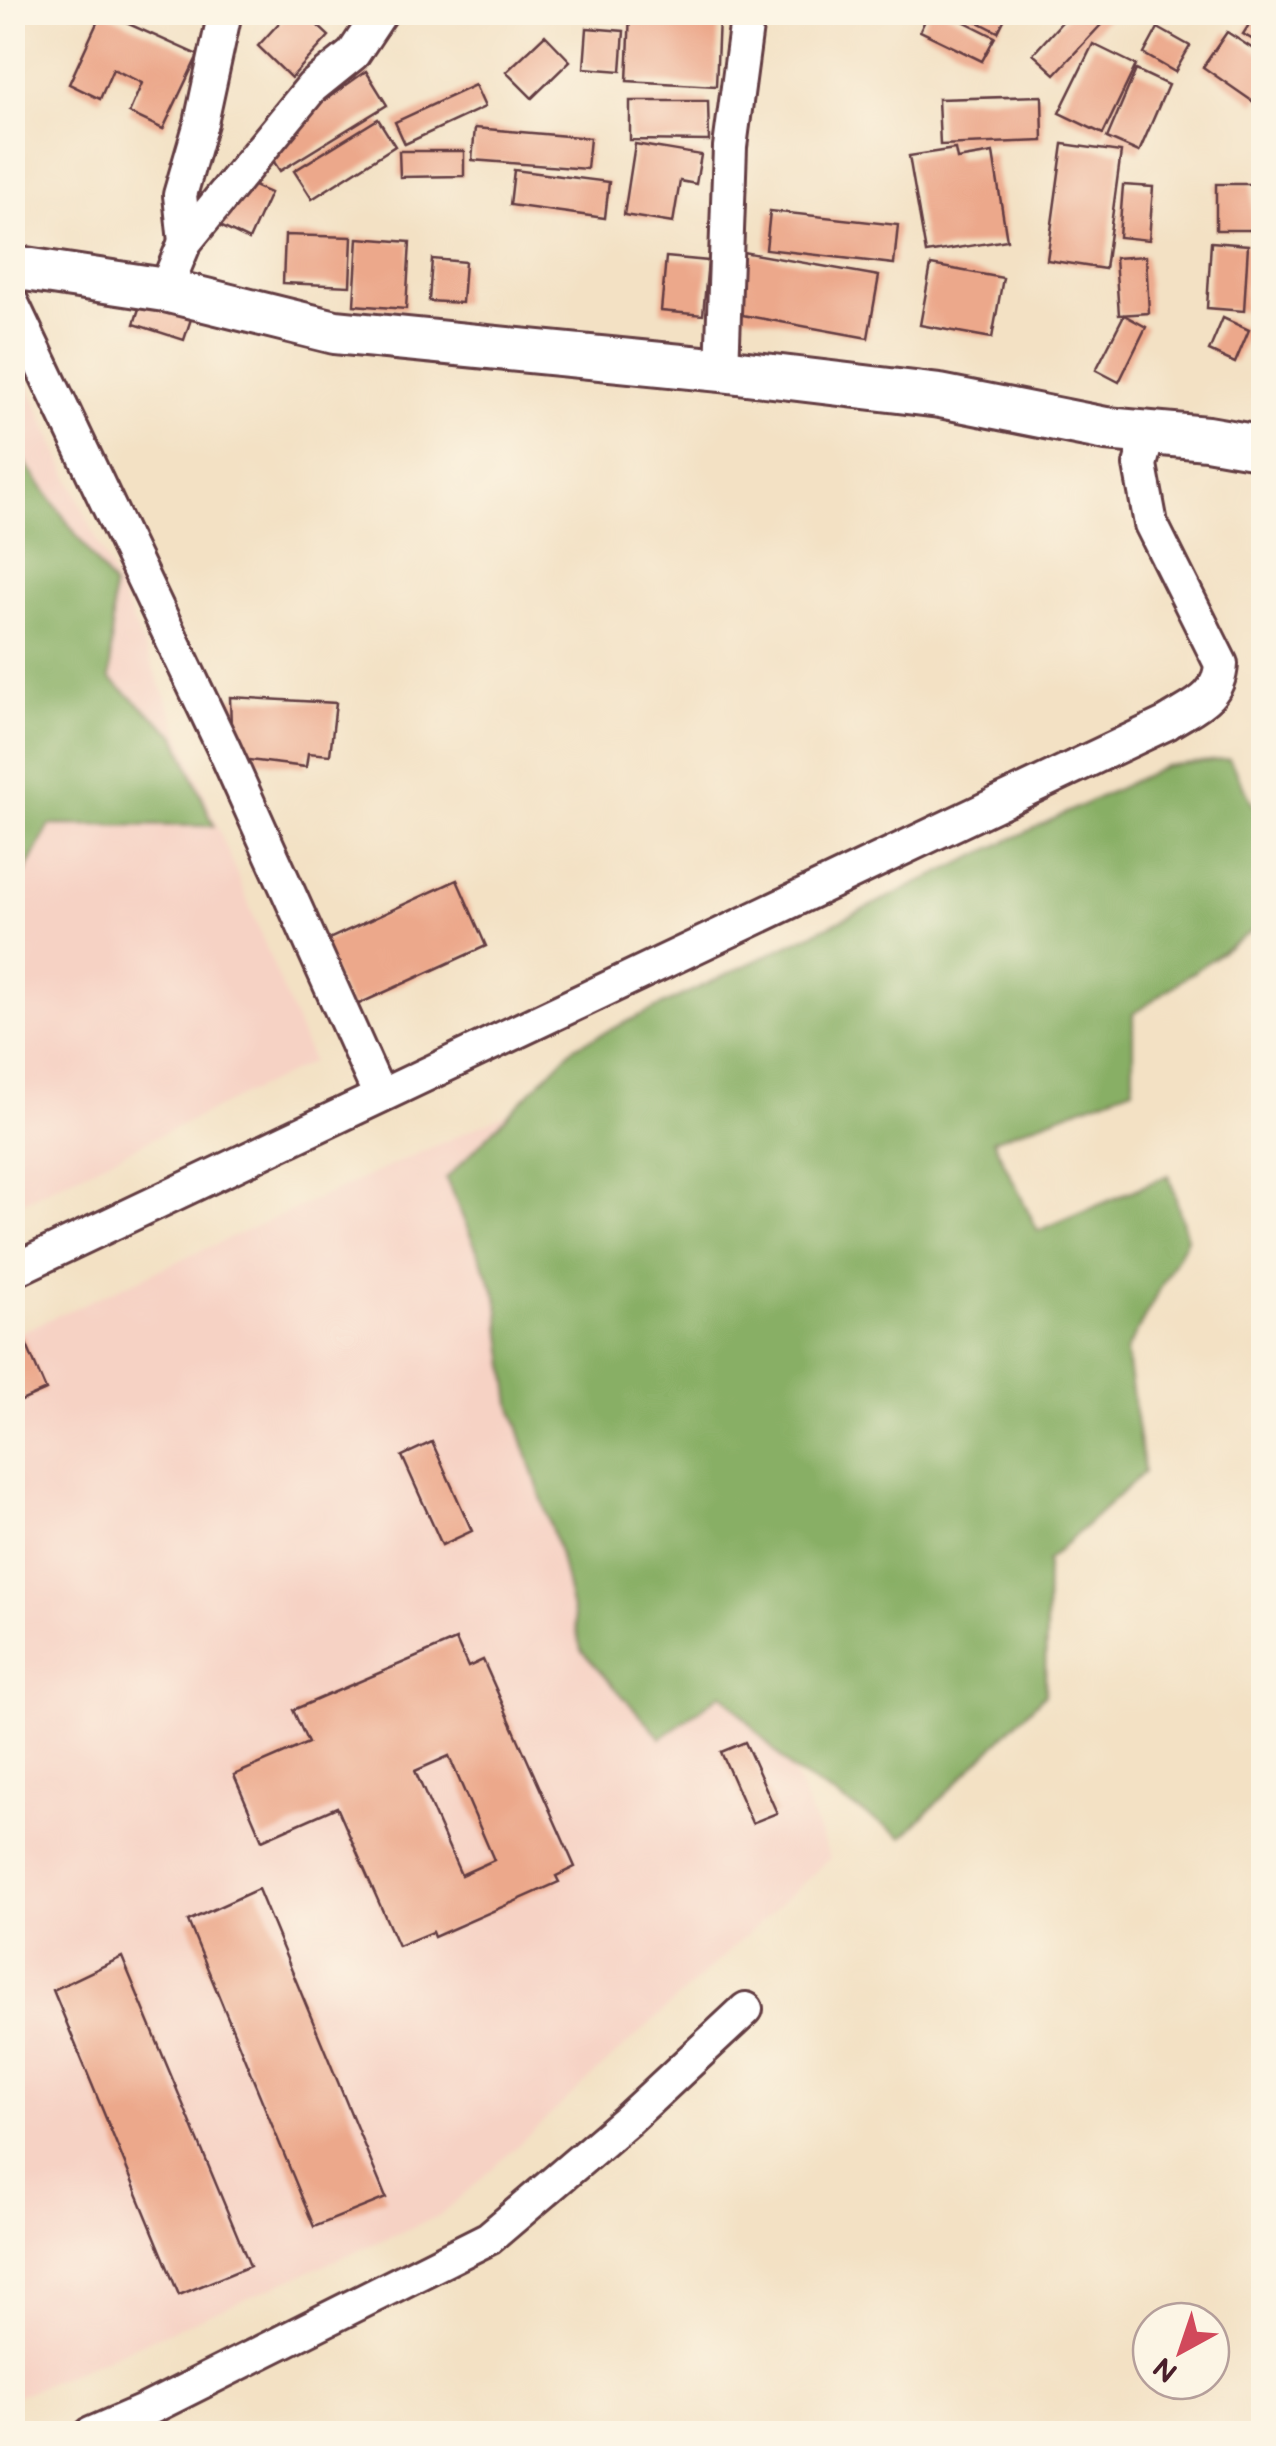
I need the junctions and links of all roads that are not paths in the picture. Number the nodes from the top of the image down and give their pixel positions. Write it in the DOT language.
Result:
graph roads {
  1 [pos="226,12"];
  2 [pos="382,12"];
  3 [pos="748,12"];
  4 [pos="185,242"];
  5 [pos="12,267"];
  6 [pos="165,290"];
  7 [pos="12,303"];
  8 [pos="722,370"];
  9 [pos="1149,432"];
  10 [pos="1264,448"];
  11 [pos="380,1096"];
  12 [pos="12,1271"];
  13 [pos="746,2009"];
  14 [pos="149,2422"];
  15 [pos="91,2434"];
  1 -- 4 [label="street"];
  2 -- 4 [label="street"];
  3 -- 8 [label="street"];
  4 -- 6 [label="street"];
  5 -- 6 [label="street"];
  6 -- 8 [label="street"];
  7 -- 11 [label="street"];
  8 -- 9 [label="street"];
  9 -- 10 [label="street"];
  9 -- 11 [label="street"];
  11 -- 12 [label="street"];
  13 -- 14 [label="street"];
  14 -- 15 [label="street"];
}
